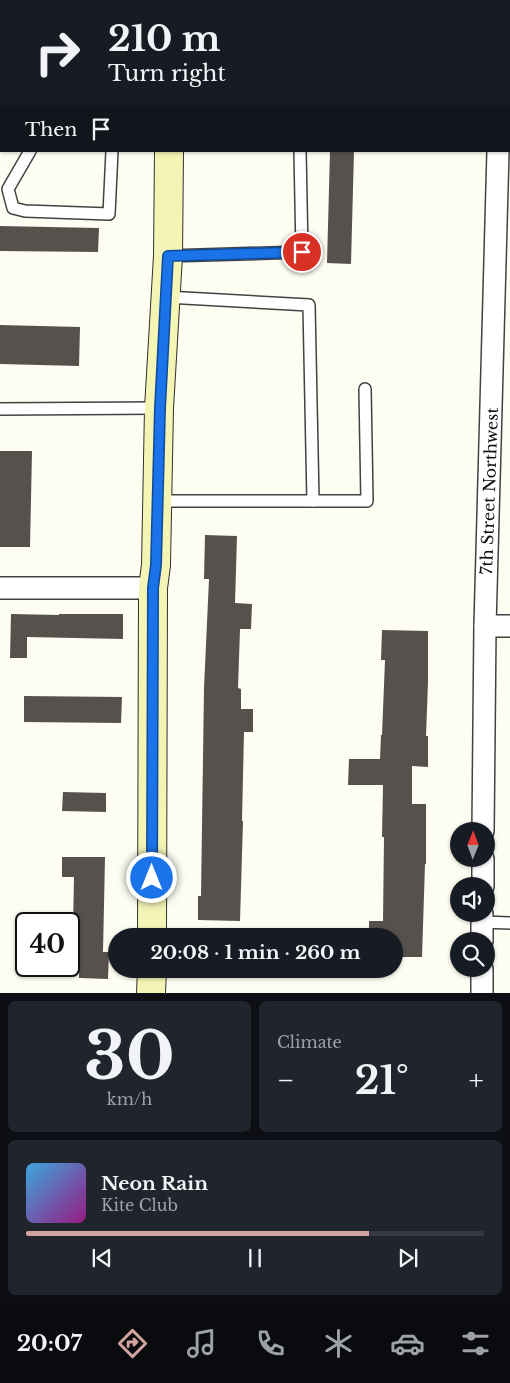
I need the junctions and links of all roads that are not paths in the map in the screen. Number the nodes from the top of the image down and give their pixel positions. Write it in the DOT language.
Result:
graph roads {
  1 [pos="29,152"];
  2 [pos="112,152"];
  3 [pos="169,152"];
  4 [pos="300,152"];
  5 [pos="498,152"];
  6 [pos="168,256"];
  7 [pos="166,297"];
  8 [pos="365,389"];
  9 [pos="160,408"];
  10 [pos="0,410"];
  11 [pos="158,501"];
  12 [pos="313,501"];
  13 [pos="0,588"];
  14 [pos="153,588"];
  15 [pos="485,626"];
  16 [pos="510,626"];
  17 [pos="483,822"];
  18 [pos="510,923"];
  19 [pos="482,926"];
  20 [pos="152,928"];
  21 [pos="482,977"];
  22 [pos="152,978"];
  23 [pos="152,993"];
  24 [pos="482,993"];
  1 -- 2 [label="lane"];
  3 -- 6 [label="street"];
  4 -- 6 [label="lane"];
  5 -- 15 [label="street, 7th Street Northwest"];
  6 -- 7 [label="street"];
  7 -- 9 [label="street"];
  7 -- 12 [label="lane"];
  8 -- 12 [label="lane"];
  9 -- 10 [label="lane"];
  9 -- 11 [label="street"];
  11 -- 12 [label="lane"];
  11 -- 14 [label="street"];
  13 -- 14 [label="street"];
  14 -- 20 [label="street"];
  15 -- 16 [label="street"];
  15 -- 17 [label="street, 7th Street Northwest"];
  18 -- 19 [label="lane"];
  21 -- 24 [label="street"];
  22 -- 23 [label="street"];
}
